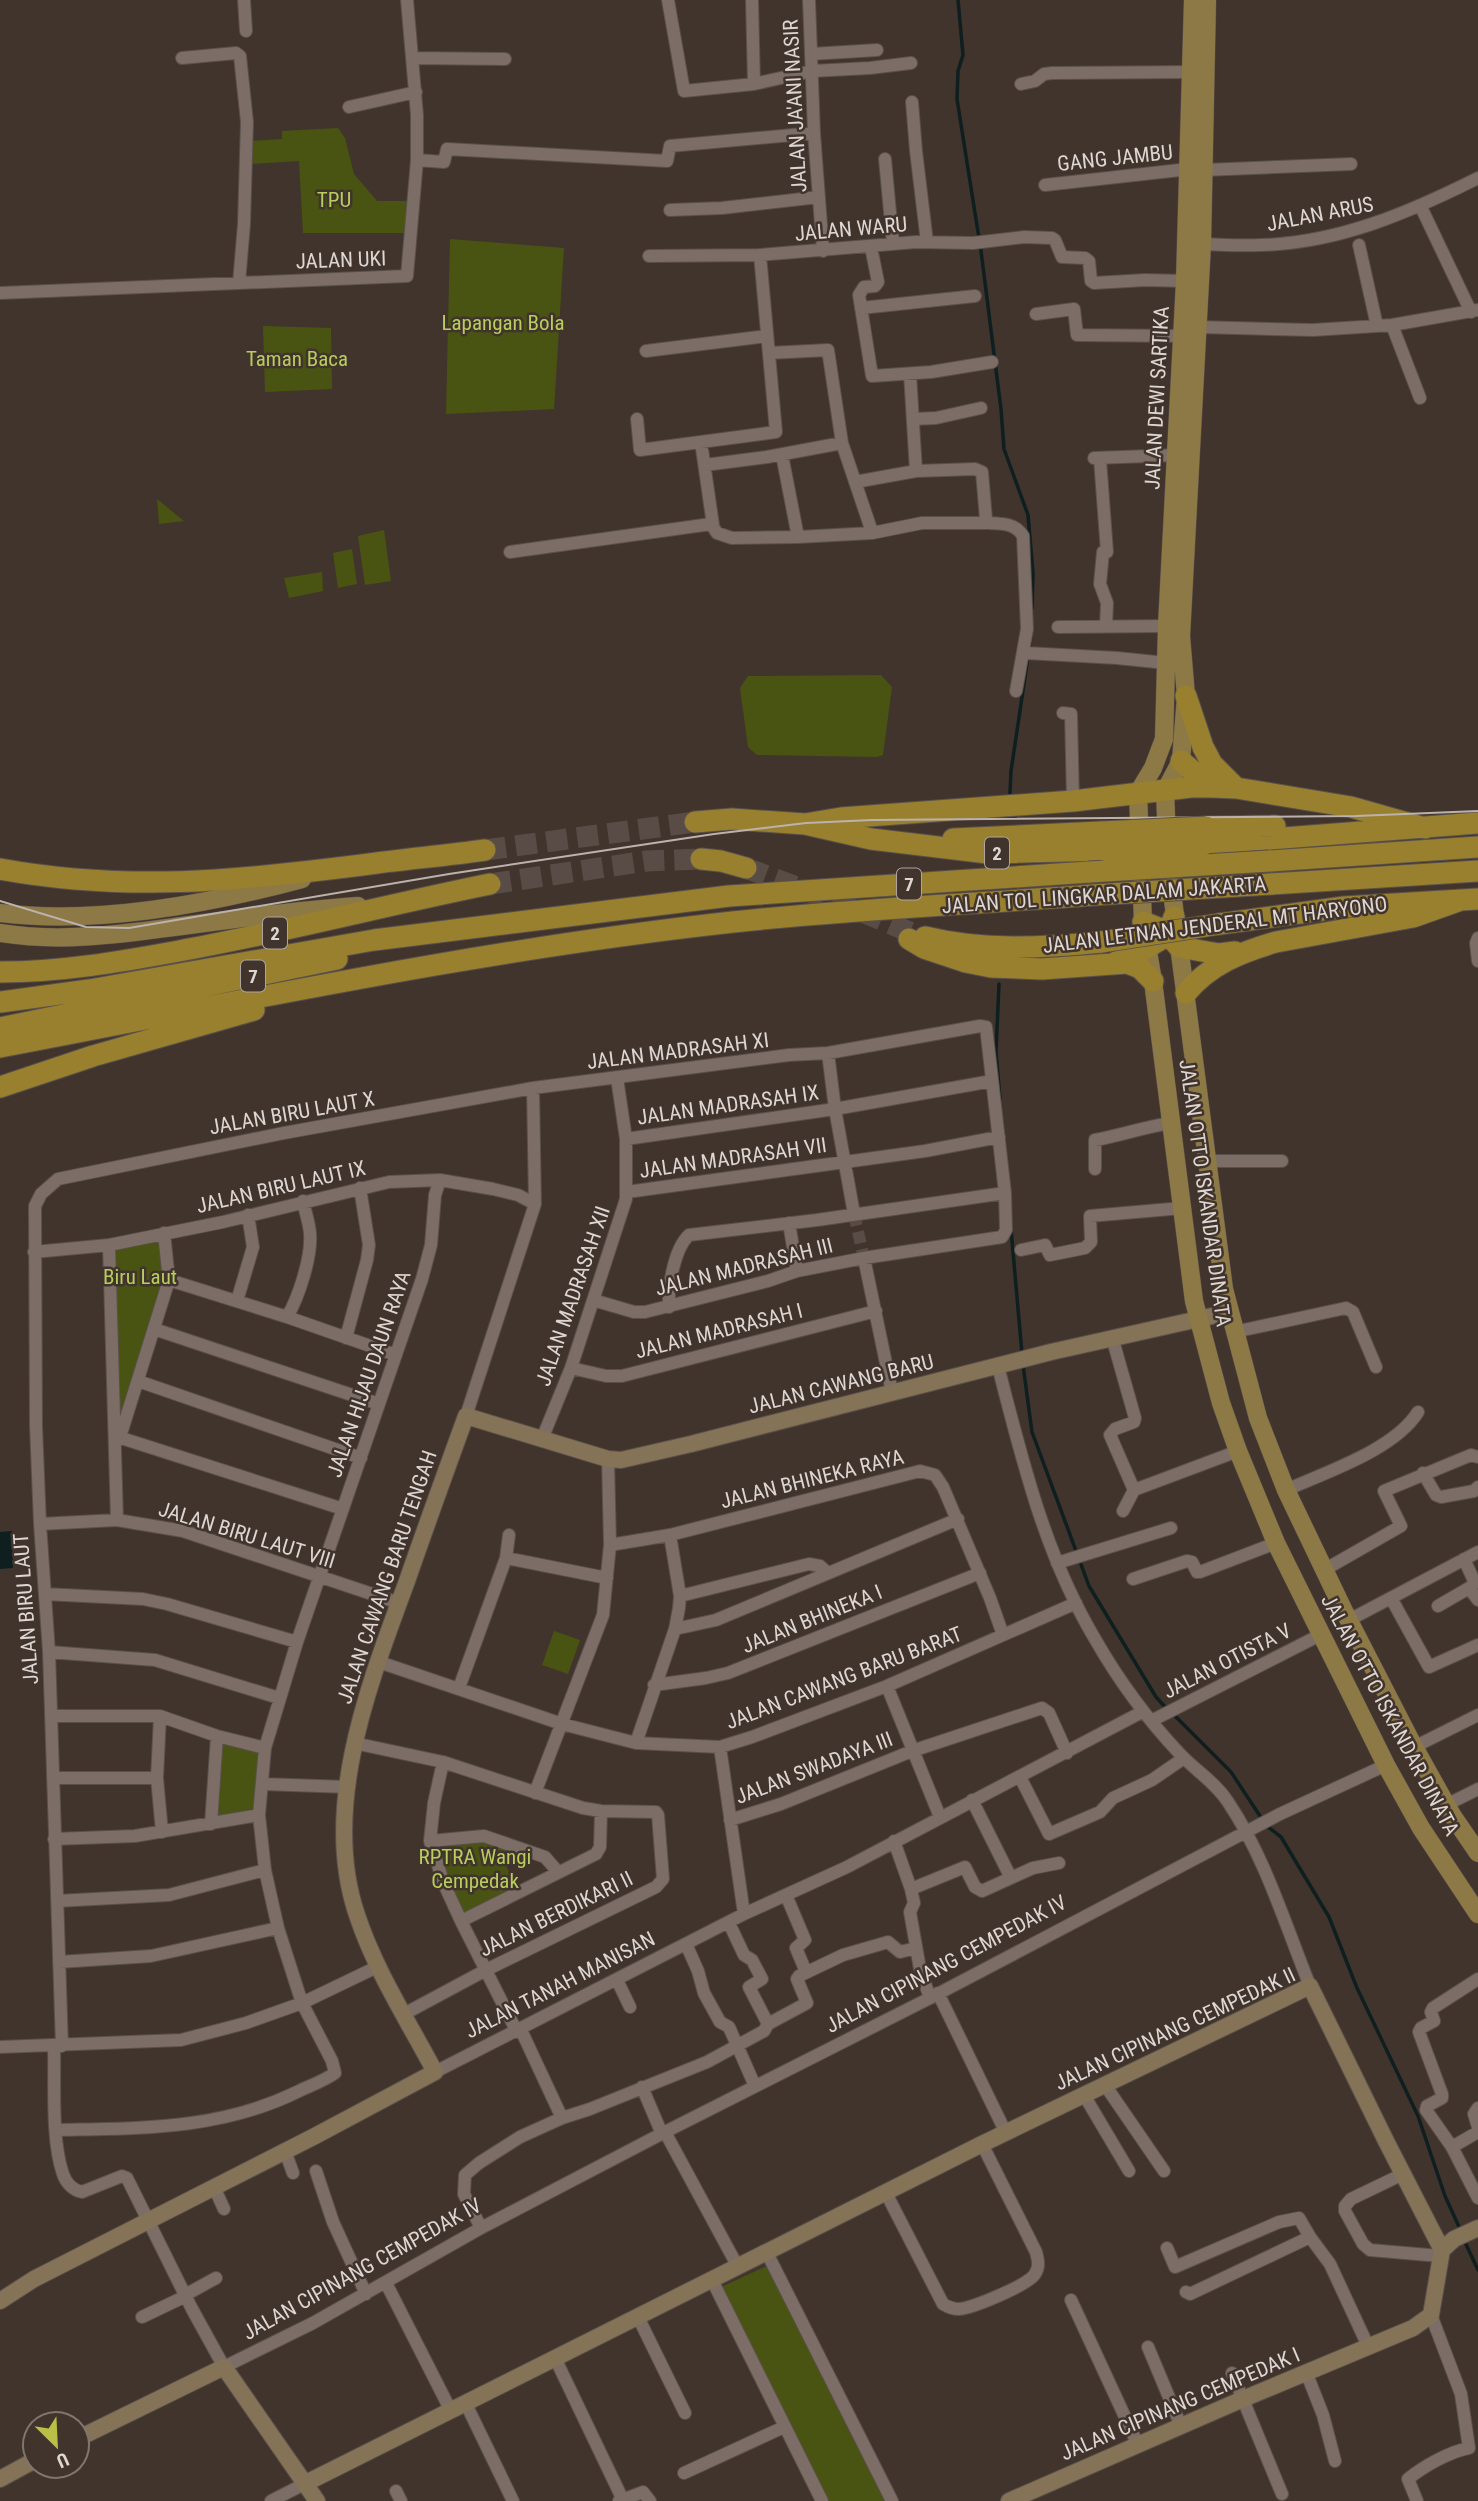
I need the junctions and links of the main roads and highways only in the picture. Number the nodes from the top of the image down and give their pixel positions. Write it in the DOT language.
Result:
graph roads {
  1 [pos="1193,0"];
  2 [pos="1207,0"];
  3 [pos="1196,169"];
  4 [pos="1190,332"];
  5 [pos="1186,696"];
  6 [pos="1181,761"];
  7 [pos="1212,787"];
  8 [pos="1236,788"];
  9 [pos="1166,791"];
  10 [pos="1138,793"];
  11 [pos="695,822"];
  12 [pos="1478,823"];
  13 [pos="805,824"];
  14 [pos="1425,828"];
  15 [pos="1478,847"];
  16 [pos="485,850"];
  17 [pos="701,859"];
  18 [pos="367,864"];
  19 [pos="746,868"];
  20 [pos="0,869"];
  21 [pos="1478,871"];
  22 [pos="490,884"];
  23 [pos="1468,900"];
  24 [pos="400,903"];
  25 [pos="0,913"];
  26 [pos="1143,922"];
  27 [pos="505,925"];
  28 [pos="1174,932"];
  29 [pos="0,933"];
  30 [pos="1147,948"];
  31 [pos="1254,949"];
  32 [pos="1114,963"];
  33 [pos="439,964"];
  34 [pos="0,972"];
  35 [pos="1153,981"];
  36 [pos="1186,993"];
  37 [pos="0,1002"];
  38 [pos="0,1028"];
  39 [pos="0,1047"];
  40 [pos="0,1087"];
  41 [pos="1478,1853"];
  42 [pos="1478,1914"];
  1 -- 3 [label="main road, JALAN DEWI SARTIKA"];
  2 -- 3 [label="main road, JALAN DEWI SARTIKA"];
  3 -- 4 [label="main road, JALAN DEWI SARTIKA"];
  3 -- 4 [label="main road, JALAN DEWI SARTIKA"];
  4 -- 5 [label="main road, JALAN DEWI SARTIKA"];
  4 -- 10 [label="main road, JALAN DEWI SARTIKA"];
  5 -- 6 [label="main road, JALAN DEWI SARTIKA"];
  5 -- 8 [label="highway"];
  6 -- 7 [label="highway"];
  6 -- 9 [label="main road, JALAN DEWI SARTIKA"];
  7 -- 8 [label="highway"];
  7 -- 9 [label="highway"];
  8 -- 14 [label="highway"];
  9 -- 10 [label="highway"];
  9 -- 28 [label="main road, JALAN OTTO ISKANDAR DINATA"];
  10 -- 13 [label="highway"];
  10 -- 26 [label="main road, JALAN OTTO ISKANDAR DINATA"];
  11 -- 13 [label="highway, 2"];
  12 -- 14 [label="highway, 2"];
  13 -- 14 [label="highway, 2, bridge"];
  15 -- 27 [label="highway, JALAN TOL LINGKAR DALAM JAKARTA / 7, bridge"];
  16 -- 18 [label="highway"];
  17 -- 19 [label="highway"];
  18 -- 20 [label="highway"];
  18 -- 25 [label="main road"];
  21 -- 33 [label="highway, JALAN TOL LINGKAR DALAM JAKARTA / 7, bridge"];
  22 -- 24 [label="highway, 2"];
  23 -- 31 [label="highway"];
  23 -- 32 [label="highway, JALAN LETNAN JENDERAL MT HARYONO, bridge"];
  24 -- 29 [label="main road"];
  24 -- 34 [label="highway, 2"];
  26 -- 28 [label="highway"];
  26 -- 30 [label="main road, JALAN OTTO ISKANDAR DINATA"];
  27 -- 37 [label="highway"];
  27 -- 38 [label="highway, 7"];
  28 -- 30 [label="highway"];
  28 -- 31 [label="highway"];
  28 -- 36 [label="main road, JALAN OTTO ISKANDAR DINATA"];
  30 -- 32 [label="highway"];
  30 -- 35 [label="main road, JALAN OTTO ISKANDAR DINATA"];
  31 -- 36 [label="highway"];
  32 -- 35 [label="highway"];
  33 -- 39 [label="highway, 7"];
  33 -- 40 [label="highway"];
  35 -- 42 [label="main road, JALAN OTTO ISKANDAR DINATA"];
  36 -- 41 [label="main road, JALAN OTTO ISKANDAR DINATA"];
}
